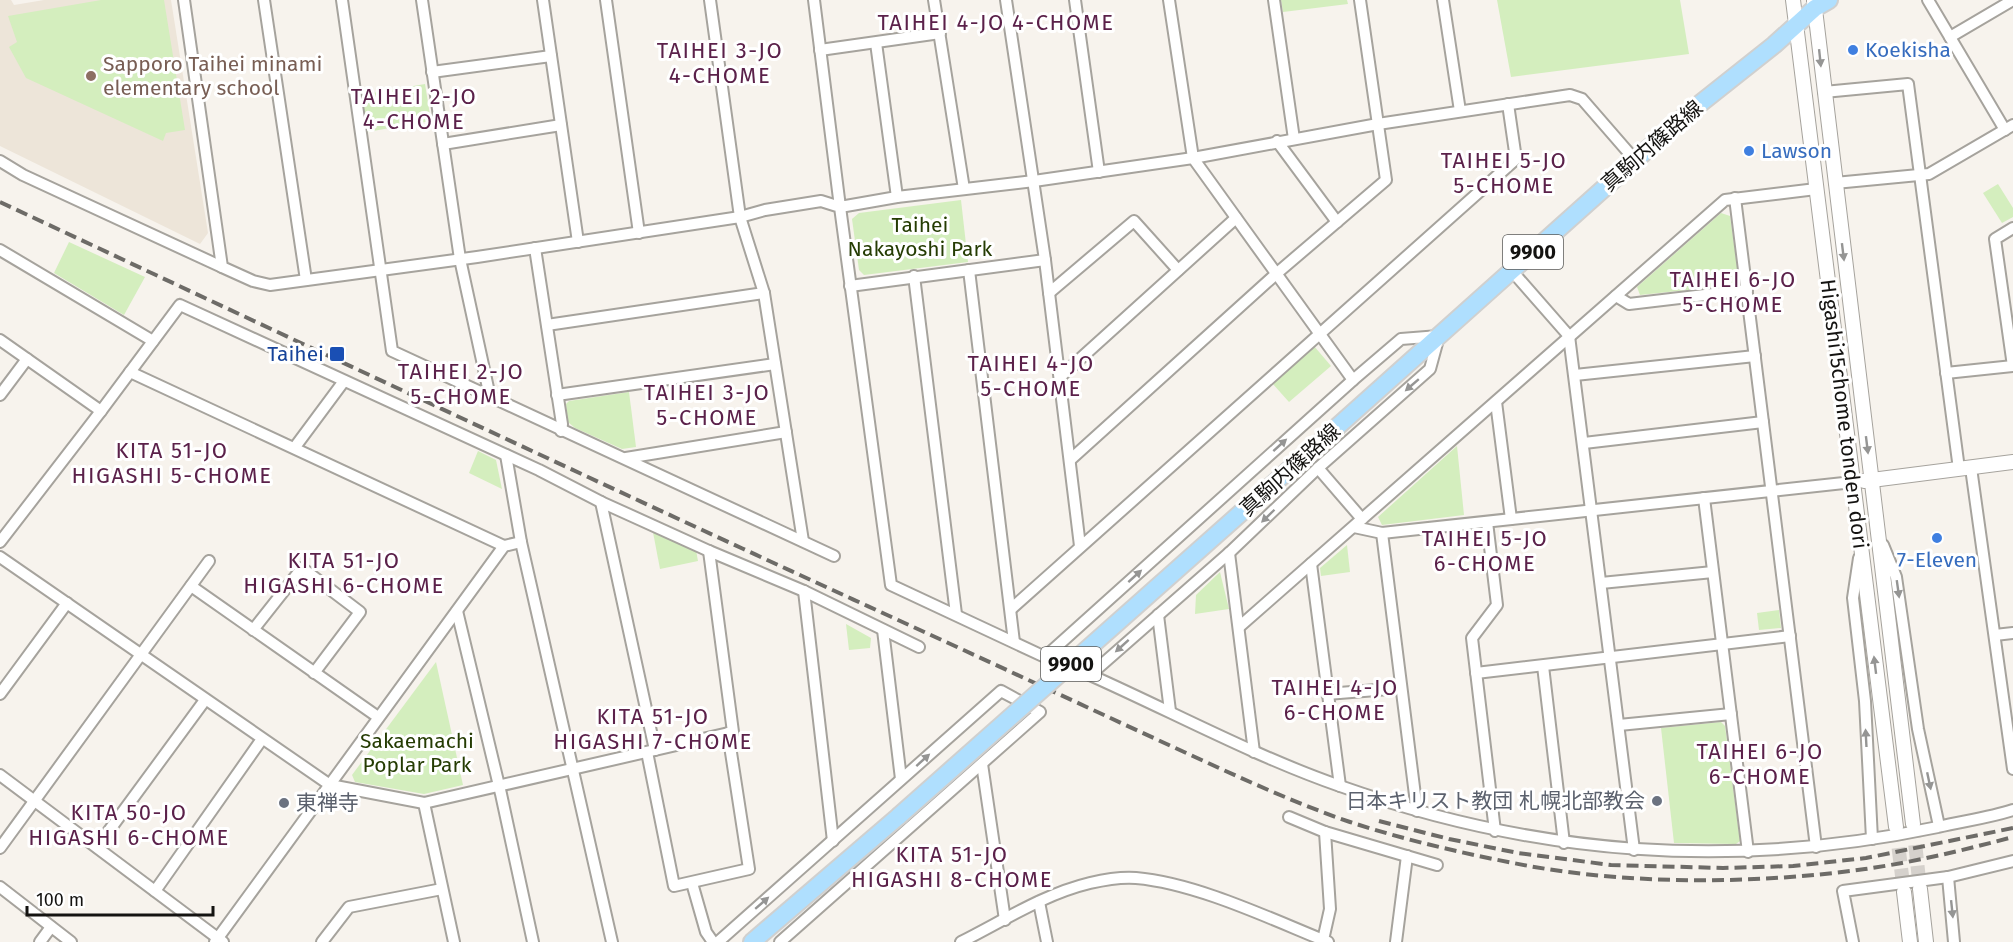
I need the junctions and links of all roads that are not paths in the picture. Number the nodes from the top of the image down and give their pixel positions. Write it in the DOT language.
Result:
graph roads {
  1 [pos="184,0"];
  2 [pos="264,0"];
  3 [pos="342,0"];
  4 [pos="422,0"];
  5 [pos="543,0"];
  6 [pos="606,0"];
  7 [pos="710,0"];
  8 [pos="814,0"];
  9 [pos="934,0"];
  10 [pos="1006,0"];
  11 [pos="1074,0"];
  12 [pos="1169,0"];
  13 [pos="1274,0"];
  14 [pos="1360,0"];
  15 [pos="1443,0"];
  16 [pos="1793,0"];
  17 [pos="1928,0"];
  18 [pos="2013,0"];
  19 [pos="1819,3"];
  20 [pos="1796,24"];
  21 [pos="940,33"];
  22 [pos="1950,37"];
  23 [pos="876,43"];
  24 [pos="820,50"];
  25 [pos="551,56"];
  26 [pos="432,72"];
  27 [pos="1824,92"];
  28 [pos="1508,104"];
  29 [pos="1460,111"];
  30 [pos="1378,124"];
  31 [pos="561,125"];
  32 [pos="2009,128"];
  33 [pos="1294,139"];
  34 [pos="1277,141"];
  35 [pos="443,144"];
  36 [pos="1193,158"];
  37 [pos="1635,160"];
  38 [pos="0,161"];
  39 [pos="1099,172"];
  40 [pos="1921,176"];
  41 [pos="1034,182"];
  42 [pos="1835,183"];
  43 [pos="964,189"];
  44 [pos="1816,189"];
  45 [pos="897,197"];
  46 [pos="1735,198"];
  47 [pos="840,207"];
  48 [pos="740,217"];
  49 [pos="1236,218"];
  50 [pos="1337,222"];
  51 [pos="2013,228"];
  52 [pos="639,232"];
  53 [pos="578,242"];
  54 [pos="535,248"];
  55 [pos="0,250"];
  56 [pos="460,259"];
  57 [pos="1045,260"];
  58 [pos="222,267"];
  59 [pos="381,270"];
  60 [pos="969,270"];
  61 [pos="1178,270"];
  62 [pos="1512,271"];
  63 [pos="1276,274"];
  64 [pos="914,276"];
  65 [pos="306,280"];
  66 [pos="850,286"];
  67 [pos="1747,290"];
  68 [pos="764,292"];
  69 [pos="1049,293"];
  70 [pos="1616,296"];
  71 [pos="547,325"];
  72 [pos="1319,335"];
  73 [pos="1439,336"];
  74 [pos="1569,336"];
  75 [pos="0,340"];
  76 [pos="153,341"];
  77 [pos="1755,356"];
  78 [pos="27,359"];
  79 [pos="775,364"];
  80 [pos="2013,366"];
  81 [pos="130,372"];
  82 [pos="1946,374"];
  83 [pos="1575,375"];
  84 [pos="1060,377"];
  85 [pos="1353,380"];
  86 [pos="344,381"];
  87 [pos="0,395"];
  88 [pos="557,395"];
  89 [pos="490,397"];
  90 [pos="1496,402"];
  91 [pos="101,411"];
  92 [pos="1763,422"];
  93 [pos="561,431"];
  94 [pos="786,432"];
  95 [pos="1584,443"];
  96 [pos="295,447"];
  97 [pos="506,455"];
  98 [pos="625,458"];
  99 [pos="1070,460"];
  100 [pos="2013,462"];
  101 [pos="1318,468"];
  102 [pos="1965,468"];
  103 [pos="1872,480"];
  104 [pos="1853,482"];
  105 [pos="1772,491"];
  106 [pos="1704,498"];
  107 [pos="601,502"];
  108 [pos="1592,510"];
  109 [pos="1511,519"];
  110 [pos="1487,522"];
  111 [pos="1358,523"];
  112 [pos="1382,533"];
  113 [pos="1878,534"];
  114 [pos="803,541"];
  115 [pos="0,542"];
  116 [pos="522,542"];
  117 [pos="504,546"];
  118 [pos="1080,546"];
  119 [pos="1861,548"];
  120 [pos="709,551"];
  121 [pos="1229,553"];
  122 [pos="834,556"];
  123 [pos="0,557"];
  124 [pos="209,561"];
  125 [pos="1311,564"];
  126 [pos="1713,572"];
  127 [pos="1601,583"];
  128 [pos="191,586"];
  129 [pos="804,591"];
  130 [pos="67,603"];
  131 [pos="1011,609"];
  132 [pos="457,610"];
  133 [pos="956,614"];
  134 [pos="1158,615"];
  135 [pos="1239,627"];
  136 [pos="253,630"];
  137 [pos="883,630"];
  138 [pos="2013,633"];
  139 [pos="1995,635"];
  140 [pos="1790,636"];
  141 [pos="1014,642"];
  142 [pos="1722,644"];
  143 [pos="920,647"];
  144 [pos="140,655"];
  145 [pos="1045,657"];
  146 [pos="1611,657"];
  147 [pos="1543,666"];
  148 [pos="314,673"];
  149 [pos="1476,673"];
  150 [pos="1089,675"];
  151 [pos="1401,688"];
  152 [pos="0,694"];
  153 [pos="1327,694"];
  154 [pos="206,700"];
  155 [pos="1170,711"];
  156 [pos="1731,714"];
  157 [pos="378,717"];
  158 [pos="1619,726"];
  159 [pos="728,733"];
  160 [pos="262,739"];
  161 [pos="651,751"];
  162 [pos="1254,753"];
  163 [pos="982,764"];
  164 [pos="574,769"];
  165 [pos="2013,769"];
  166 [pos="0,775"];
  167 [pos="901,779"];
  168 [pos="499,784"];
  169 [pos="330,785"];
  170 [pos="1340,786"];
  171 [pos="35,801"];
  172 [pos="424,803"];
  173 [pos="2013,810"];
  174 [pos="1417,811"];
  175 [pos="1289,817"];
  176 [pos="1913,824"];
  177 [pos="1939,826"];
  178 [pos="1896,827"];
  179 [pos="1495,831"];
  180 [pos="1325,832"];
  181 [pos="1872,839"];
  182 [pos="833,841"];
  183 [pos="1564,843"];
  184 [pos="97,847"];
  185 [pos="1816,847"];
  186 [pos="0,848"];
  187 [pos="1634,850"];
  188 [pos="1748,852"];
  189 [pos="1407,856"];
  190 [pos="2013,861"];
  191 [pos="1437,865"];
  192 [pos="1948,877"];
  193 [pos="692,882"];
  194 [pos="0,887"];
  195 [pos="442,889"];
  196 [pos="1920,889"];
  197 [pos="155,891"];
  198 [pos="1904,892"];
  199 [pos="1039,902"];
  200 [pos="1005,920"];
  201 [pos="51,927"];
  202 [pos="975,939"];
  203 [pos="1309,939"];
  204 [pos="219,941"];
  205 [pos="1325,941"];
  206 [pos="40,942"];
  207 [pos="71,942"];
  208 [pos="322,942"];
  209 [pos="454,942"];
  210 [pos="533,942"];
  211 [pos="612,942"];
  212 [pos="713,942"];
  213 [pos="718,942"];
  214 [pos="752,942"];
  215 [pos="780,942"];
  216 [pos="961,942"];
  217 [pos="1047,942"];
  218 [pos="1396,942"];
  219 [pos="1853,942"];
  220 [pos="1910,942"];
  221 [pos="1926,942"];
  222 [pos="1954,942"];
  1 -- 58 [label="street"];
  2 -- 65 [label="street"];
  3 -- 59 [label="street"];
  4 -- 26 [label="street"];
  5 -- 25 [label="street"];
  6 -- 52 [label="street"];
  7 -- 48 [label="street"];
  8 -- 24 [label="street"];
  9 -- 21 [label="street"];
  10 -- 41 [label="street"];
  11 -- 39 [label="street"];
  12 -- 36 [label="street"];
  13 -- 33 [label="street"];
  14 -- 30 [label="street"];
  15 -- 29 [label="street"];
  16 -- 20 [label="street, Higashi15chome tonden dori"];
  17 -- 22 [label="street"];
  18 -- 22 [label="street"];
  19 -- 20 [label="main road, 真駒内篠路線 / 9900"];
  19 -- 27 [label="street, Higashi15chome tonden dori, one-way"];
  20 -- 37 [label="main road, 真駒内篠路線 / 9900"];
  20 -- 44 [label="street, Higashi15chome tonden dori"];
  21 -- 23 [label="street"];
  21 -- 43 [label="street"];
  22 -- 32 [label="street"];
  23 -- 24 [label="street"];
  23 -- 45 [label="street"];
  24 -- 47 [label="street"];
  25 -- 26 [label="street"];
  25 -- 31 [label="street"];
  26 -- 35 [label="street"];
  27 -- 40 [label="street"];
  27 -- 42 [label="street, Higashi15chome tonden dori"];
  28 -- 29 [label="street"];
  28 -- 37 [label="street"];
  28 -- 72 [label="street"];
  29 -- 30 [label="street"];
  30 -- 33 [label="street"];
  30 -- 50 [label="street"];
  31 -- 35 [label="street"];
  31 -- 53 [label="street"];
  32 -- 40 [label="street"];
  33 -- 34 [label="street"];
  34 -- 36 [label="street"];
  34 -- 50 [label="street"];
  35 -- 56 [label="street"];
  36 -- 39 [label="street"];
  36 -- 49 [label="street"];
  37 -- 62 [label="main road, 真駒内篠路線 / 9900"];
  38 -- 58 [label="street"];
  39 -- 41 [label="street"];
  40 -- 42 [label="street"];
  40 -- 82 [label="street"];
  41 -- 43 [label="street"];
  41 -- 57 [label="street"];
  42 -- 103 [label="street, Higashi15chome tonden dori, one-way"];
  43 -- 45 [label="street"];
  44 -- 46 [label="street"];
  44 -- 104 [label="street, Higashi15chome tonden dori"];
  45 -- 47 [label="street"];
  46 -- 67 [label="street"];
  46 -- 70 [label="street"];
  47 -- 48 [label="street"];
  47 -- 66 [label="street"];
  48 -- 52 [label="street"];
  48 -- 68 [label="street"];
  49 -- 61 [label="street"];
  49 -- 63 [label="street"];
  50 -- 63 [label="street"];
  51 -- 80 [label="street"];
  52 -- 53 [label="street"];
  53 -- 54 [label="street"];
  54 -- 56 [label="street"];
  54 -- 71 [label="street"];
  55 -- 76 [label="street"];
  56 -- 59 [label="street"];
  56 -- 89 [label="street"];
  57 -- 60 [label="street"];
  57 -- 69 [label="street"];
  58 -- 65 [label="street"];
  59 -- 65 [label="street"];
  59 -- 89 [label="street"];
  60 -- 64 [label="street"];
  60 -- 131 [label="street"];
  61 -- 69 [label="street"];
  61 -- 84 [label="street"];
  62 -- 73 [label="main road, 真駒内篠路線 / 9900"];
  62 -- 74 [label="street"];
  63 -- 72 [label="street"];
  63 -- 99 [label="street"];
  64 -- 66 [label="street"];
  64 -- 133 [label="street"];
  66 -- 133 [label="street"];
  67 -- 70 [label="street"];
  67 -- 77 [label="street"];
  68 -- 71 [label="street"];
  68 -- 79 [label="street"];
  69 -- 84 [label="street"];
  70 -- 74 [label="street"];
  71 -- 88 [label="street"];
  72 -- 85 [label="street"];
  72 -- 118 [label="street"];
  73 -- 85 [label="street"];
  73 -- 101 [label="street, one-way"];
  73 -- 214 [label="main road, 真駒内篠路線 / 9900, bridge"];
  74 -- 83 [label="street"];
  74 -- 90 [label="street"];
  75 -- 78 [label="street"];
  76 -- 81 [label="street"];
  76 -- 86 [label="street"];
  77 -- 83 [label="street"];
  77 -- 92 [label="street"];
  78 -- 87 [label="street"];
  78 -- 91 [label="street"];
  79 -- 88 [label="street"];
  79 -- 94 [label="street"];
  80 -- 82 [label="street"];
  81 -- 91 [label="street"];
  81 -- 96 [label="street"];
  82 -- 102 [label="street"];
  83 -- 95 [label="street"];
  84 -- 99 [label="street"];
  145 -- 85 [label="street, one-way"];
  86 -- 96 [label="street"];
  86 -- 97 [label="street"];
  88 -- 93 [label="street"];
  89 -- 93 [label="street"];
  90 -- 109 [label="street"];
  90 -- 111 [label="street"];
  91 -- 115 [label="street"];
  92 -- 95 [label="street"];
  92 -- 105 [label="street"];
  93 -- 98 [label="street"];
  94 -- 98 [label="street"];
  94 -- 114 [label="street"];
  95 -- 108 [label="street"];
  96 -- 117 [label="street"];
  97 -- 107 [label="street"];
  97 -- 116 [label="street"];
  98 -- 114 [label="street"];
  99 -- 118 [label="street"];
  100 -- 102 [label="street"];
  101 -- 111 [label="street"];
  101 -- 121 [label="street, one-way"];
  102 -- 103 [label="street"];
  102 -- 139 [label="street"];
  103 -- 104 [label="street"];
  103 -- 113 [label="street, Higashi15chome tonden dori"];
  104 -- 105 [label="street"];
  104 -- 119 [label="street, Higashi15chome tonden dori"];
  105 -- 106 [label="street"];
  105 -- 140 [label="street"];
  106 -- 108 [label="street"];
  106 -- 126 [label="street"];
  107 -- 120 [label="street"];
  107 -- 161 [label="street"];
  108 -- 109 [label="street"];
  108 -- 127 [label="street"];
  109 -- 110 [label="street"];
  110 -- 112 [label="street"];
  110 -- 149 [label="street"];
  111 -- 112 [label="street"];
  111 -- 125 [label="street"];
  112 -- 151 [label="street"];
  113 -- 176 [label="street, Higashi15chome tonden dori"];
  113 -- 177 [label="street, one-way"];
  114 -- 122 [label="street"];
  116 -- 117 [label="street"];
  116 -- 164 [label="street"];
  117 -- 132 [label="street"];
  118 -- 131 [label="street"];
  178 -- 119 [label="street, Higashi15chome tonden dori, one-way"];
  181 -- 119 [label="street, one-way"];
  120 -- 129 [label="street"];
  120 -- 159 [label="street"];
  121 -- 134 [label="street"];
  121 -- 135 [label="street"];
  123 -- 130 [label="street"];
  124 -- 128 [label="street"];
  125 -- 135 [label="street"];
  125 -- 153 [label="street"];
  126 -- 127 [label="street"];
  126 -- 142 [label="street"];
  127 -- 146 [label="street"];
  128 -- 136 [label="street"];
  128 -- 144 [label="street"];
  129 -- 137 [label="street"];
  129 -- 182 [label="street"];
  130 -- 144 [label="street"];
  130 -- 152 [label="street"];
  131 -- 141 [label="street"];
  132 -- 157 [label="street"];
  132 -- 168 [label="street"];
  133 -- 141 [label="street"];
  134 -- 150 [label="street, one-way"];
  134 -- 155 [label="street"];
  135 -- 162 [label="street"];
  136 -- 148 [label="street"];
  136 -- 148 [label="street"];
  137 -- 143 [label="street"];
  137 -- 167 [label="street"];
  138 -- 139 [label="street"];
  139 -- 165 [label="street"];
  140 -- 142 [label="street"];
  140 -- 185 [label="street"];
  141 -- 145 [label="street"];
  142 -- 146 [label="street"];
  142 -- 156 [label="street"];
  144 -- 154 [label="street"];
  144 -- 171 [label="street"];
  145 -- 150 [label="street"];
  146 -- 147 [label="street"];
  146 -- 158 [label="street"];
  147 -- 149 [label="street"];
  147 -- 183 [label="street"];
  148 -- 157 [label="street"];
  149 -- 179 [label="street"];
  150 -- 155 [label="street"];
  151 -- 153 [label="street"];
  151 -- 174 [label="street"];
  153 -- 170 [label="street"];
  154 -- 160 [label="street"];
  154 -- 184 [label="street"];
  155 -- 162 [label="street"];
  156 -- 158 [label="street"];
  156 -- 188 [label="street"];
  157 -- 169 [label="street"];
  158 -- 187 [label="street"];
  159 -- 161 [label="street"];
  159 -- 193 [label="street"];
  160 -- 169 [label="street"];
  160 -- 197 [label="street"];
  161 -- 164 [label="street"];
  161 -- 193 [label="street"];
  162 -- 170 [label="street"];
  167 -- 163 [label="street, one-way"];
  163 -- 200 [label="street"];
  163 -- 215 [label="street"];
  164 -- 168 [label="street"];
  164 -- 211 [label="street"];
  166 -- 171 [label="street"];
  167 -- 182 [label="street"];
  168 -- 172 [label="street"];
  168 -- 210 [label="street"];
  169 -- 172 [label="street"];
  169 -- 204 [label="street"];
  170 -- 174 [label="street"];
  171 -- 184 [label="street"];
  171 -- 186 [label="street"];
  172 -- 195 [label="street"];
  173 -- 177 [label="street"];
  174 -- 179 [label="street"];
  175 -- 180 [label="street"];
  177 -- 181 [label="street"];
  179 -- 183 [label="street"];
  180 -- 189 [label="street"];
  180 -- 205 [label="street"];
  181 -- 185 [label="street"];
  213 -- 182 [label="street, one-way"];
  183 -- 187 [label="street"];
  184 -- 197 [label="street"];
  185 -- 188 [label="street"];
  187 -- 188 [label="street"];
  189 -- 191 [label="street"];
  189 -- 218 [label="street"];
  190 -- 192 [label="street"];
  192 -- 219 [label="street"];
  192 -- 222 [label="street, one-way"];
  193 -- 212 [label="street"];
  194 -- 201 [label="street"];
  195 -- 208 [label="street"];
  195 -- 209 [label="street"];
  196 -- 221 [label="street"];
  197 -- 204 [label="street"];
  198 -- 220 [label="street"];
  199 -- 200 [label="street"];
  199 -- 203 [label="street"];
  199 -- 217 [label="street"];
  200 -- 202 [label="street"];
  201 -- 206 [label="street"];
  201 -- 207 [label="street"];
  202 -- 216 [label="street"];
  203 -- 205 [label="street"];
}
